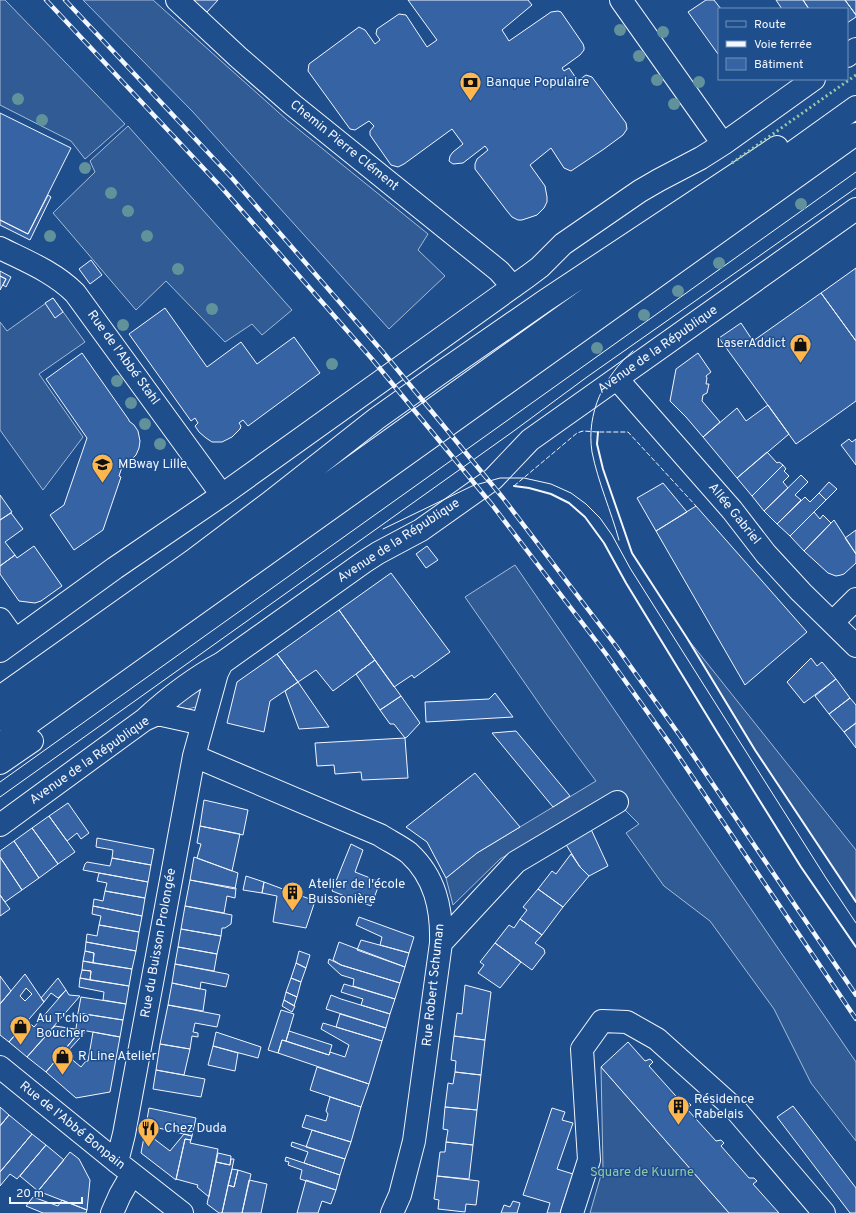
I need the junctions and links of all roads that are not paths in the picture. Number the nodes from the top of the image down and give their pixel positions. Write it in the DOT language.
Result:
graph roads {
  1 [pos="177,0"];
  2 [pos="620,0"];
  3 [pos="856,49"];
  4 [pos="848,55"];
  5 [pos="813,80"];
  6 [pos="856,101"];
  7 [pos="856,107"];
  8 [pos="856,134"];
  9 [pos="723,144"];
  10 [pos="856,150"];
  11 [pos="761,202"];
  12 [pos="856,209"];
  13 [pos="0,248"];
  14 [pos="514,287"];
  15 [pos="617,379"];
  16 [pos="222,495"];
  17 [pos="219,588"];
  18 [pos="856,598"];
  19 [pos="0,619"];
  20 [pos="833,622"];
  21 [pos="7,645"];
  22 [pos="856,646"];
  23 [pos="229,657"];
  24 [pos="0,697"];
  25 [pos="0,719"];
  26 [pos="144,720"];
  27 [pos="204,724"];
  28 [pos="0,744"];
  29 [pos="194,756"];
  30 [pos="0,763"];
  31 [pos="617,802"];
  32 [pos="0,825"];
  33 [pos="441,943"];
  34 [pos="0,1067"];
  35 [pos="124,1168"];
  36 [pos="112,1213"];
  37 [pos="182,1213"];
  38 [pos="392,1213"];
  39 [pos="572,1213"];
  40 [pos="824,1213"];
  1 -- 14 [label="street, Chemin Pierre Clément"];
  2 -- 9 [label="street"];
  3 -- 4 [label="street"];
  5 -- 9 [label="street"];
  6 -- 24 [label="street"];
  7 -- 25 [label="street"];
  8 -- 11 [label="street"];
  9 -- 14 [label="street"];
  10 -- 11 [label="street"];
  11 -- 17 [label="street"];
  12 -- 15 [label="street, Avenue de la République"];
  13 -- 16 [label="street, Rue de l'Abbé Stahl"];
  14 -- 16 [label="street"];
  15 -- 20 [label="street, Allée Gabriel"];
  15 -- 23 [label="street, Avenue de la République"];
  16 -- 21 [label="street"];
  17 -- 28 [label="street"];
  17 -- 30 [label="street"];
  18 -- 20 [label="street"];
  19 -- 21 [label="street"];
  20 -- 22 [label="street, Allée Gabriel"];
  23 -- 26 [label="street, Avenue de la République"];
  23 -- 27 [label="street"];
  26 -- 27 [label="street, Avenue de la République"];
  26 -- 32 [label="street, Avenue de la République"];
  27 -- 29 [label="street, Rue du Buisson Prolongée"];
  29 -- 33 [label="street, Rue Robert Schuman"];
  29 -- 35 [label="street, Rue du Buisson Prolongée"];
  31 -- 33 [label="street"];
  33 -- 38 [label="street, Rue Robert Schuman"];
  34 -- 35 [label="street, Rue de l'Abbé Bonpain"];
  35 -- 36 [label="street, Rue du Buisson Prolongée"];
  35 -- 37 [label="street, Rue de l'Abbé Bonpain"];
  39 -- 40 [label="street"];
}
